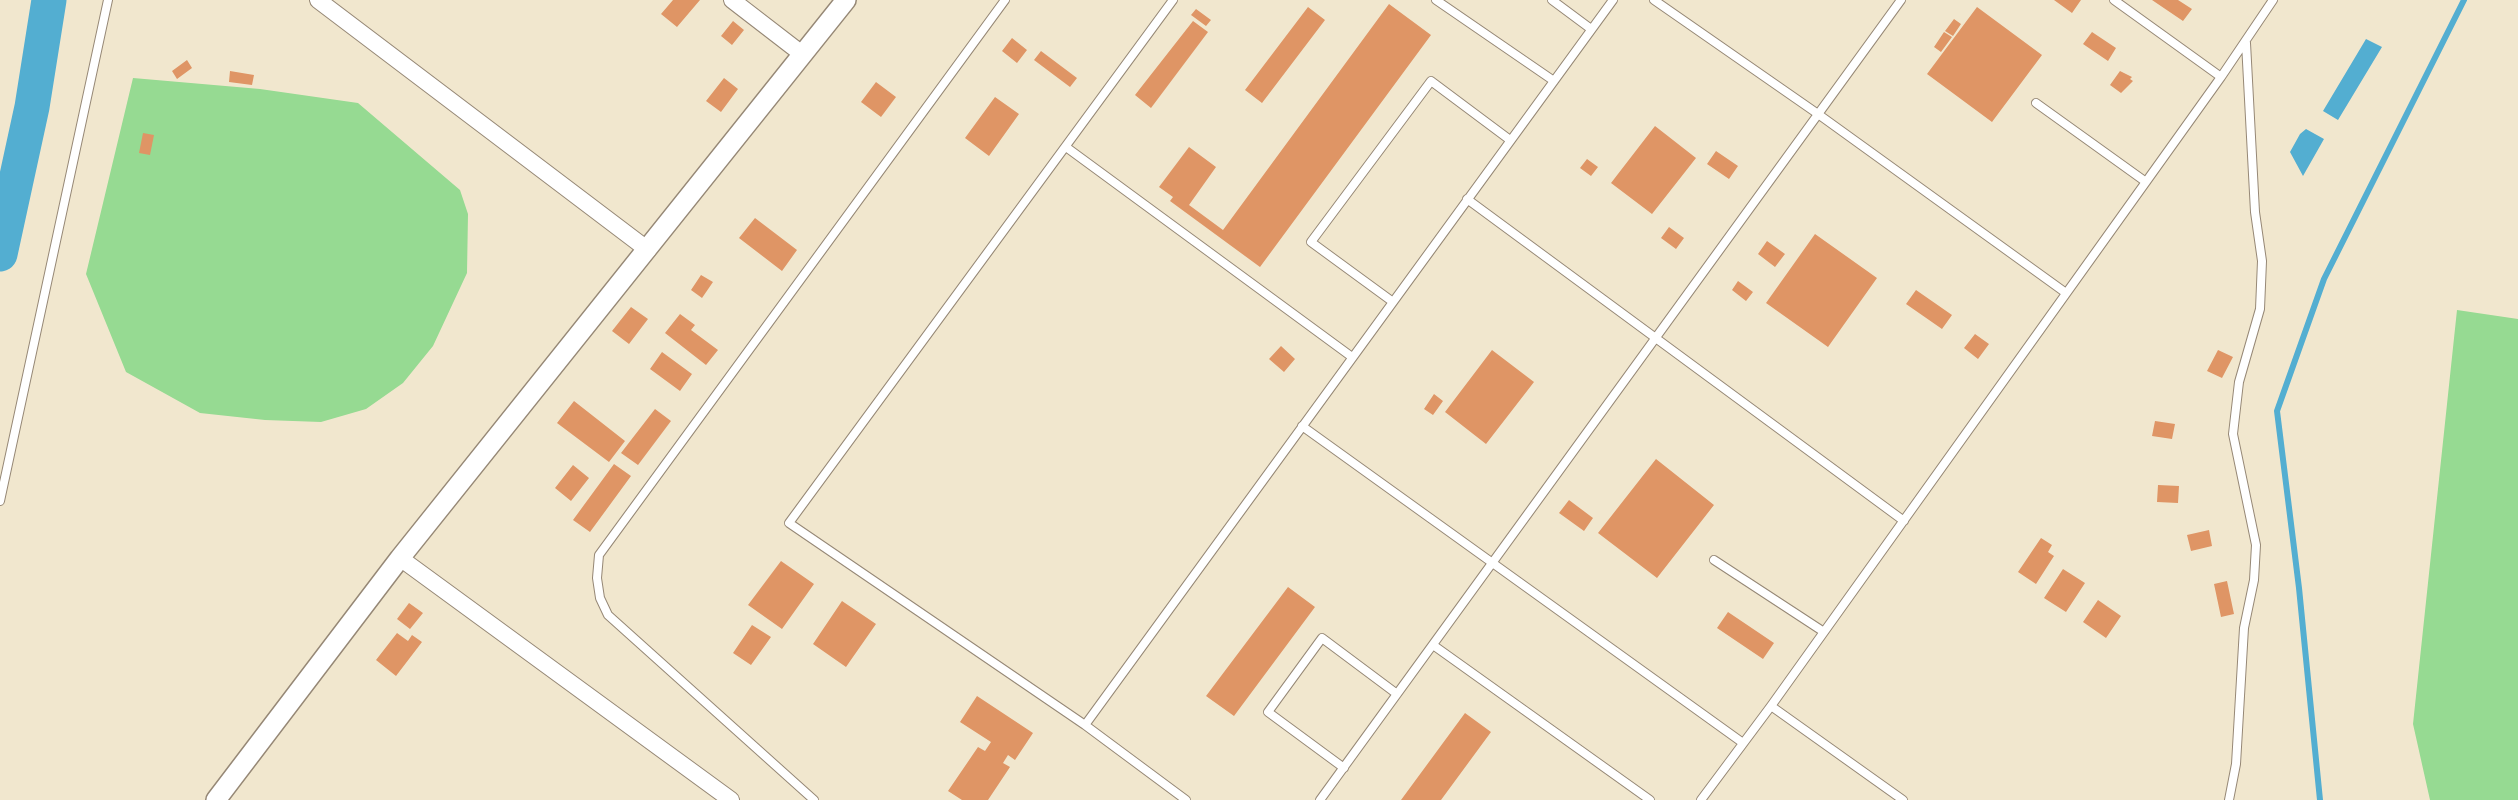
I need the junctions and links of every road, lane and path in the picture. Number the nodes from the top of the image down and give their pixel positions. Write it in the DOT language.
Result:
graph roads {
  1 [pos="108,0"];
  2 [pos="318,0"];
  3 [pos="732,0"];
  4 [pos="846,0"];
  5 [pos="1005,0"];
  6 [pos="1173,0"];
  7 [pos="1436,0"];
  8 [pos="1552,0"];
  9 [pos="1613,0"];
  10 [pos="1654,0"];
  11 [pos="1901,0"];
  12 [pos="2115,0"];
  13 [pos="2273,0"];
  14 [pos="1591,29"];
  15 [pos="2246,43"];
  16 [pos="802,54"];
  17 [pos="2221,77"];
  18 [pos="1554,81"];
  19 [pos="2036,103"];
  20 [pos="1818,114"];
  21 [pos="1510,140"];
  22 [pos="1066,147"];
  23 [pos="2146,182"];
  24 [pos="1467,199"];
  25 [pos="648,250"];
  26 [pos="2066,293"];
  27 [pos="1393,302"];
  28 [pos="1656,338"];
  29 [pos="1352,358"];
  30 [pos="1302,426"];
  31 [pos="0,501"];
  32 [pos="1903,521"];
  33 [pos="400,558"];
  34 [pos="1714,560"];
  35 [pos="1493,563"];
  36 [pos="1824,632"];
  37 [pos="1433,645"];
  38 [pos="1398,694"];
  39 [pos="1771,706"];
  40 [pos="1085,725"];
  41 [pos="1743,743"];
  42 [pos="1344,768"];
  43 [pos="216,800"];
  44 [pos="730,800"];
  45 [pos="814,800"];
  46 [pos="1186,800"];
  47 [pos="1320,800"];
  48 [pos="1650,800"];
  49 [pos="1701,800"];
  50 [pos="1903,800"];
  51 [pos="2229,800"];
  1 -- 31 [label="lane"];
  2 -- 25 [label="street"];
  3 -- 16 [label="street"];
  4 -- 16 [label="street"];
  5 -- 45 [label="lane"];
  6 -- 22 [label="lane"];
  7 -- 18 [label="lane"];
  8 -- 14 [label="lane"];
  9 -- 14 [label="lane"];
  10 -- 20 [label="lane"];
  11 -- 20 [label="lane"];
  12 -- 17 [label="lane"];
  13 -- 15 [label="lane"];
  14 -- 18 [label="lane"];
  15 -- 17 [label="lane"];
  15 -- 51 [label="lane"];
  16 -- 25 [label="street"];
  17 -- 23 [label="lane"];
  18 -- 21 [label="lane"];
  19 -- 23 [label="lane"];
  20 -- 26 [label="lane"];
  20 -- 28 [label="lane"];
  21 -- 24 [label="lane"];
  21 -- 27 [label="lane"];
  22 -- 29 [label="lane"];
  22 -- 40 [label="lane"];
  23 -- 26 [label="lane"];
  24 -- 27 [label="lane"];
  24 -- 28 [label="lane"];
  25 -- 33 [label="street"];
  26 -- 32 [label="lane"];
  27 -- 29 [label="lane"];
  28 -- 32 [label="lane"];
  28 -- 35 [label="lane"];
  29 -- 30 [label="lane"];
  30 -- 35 [label="lane"];
  30 -- 40 [label="lane"];
  32 -- 36 [label="lane"];
  33 -- 43 [label="street"];
  33 -- 44 [label="street"];
  34 -- 36 [label="lane"];
  35 -- 37 [label="lane"];
  35 -- 41 [label="lane"];
  36 -- 39 [label="lane"];
  37 -- 38 [label="lane"];
  37 -- 48 [label="lane"];
  38 -- 42 [label="lane"];
  38 -- 42 [label="lane"];
  39 -- 41 [label="lane"];
  39 -- 50 [label="lane"];
  40 -- 46 [label="lane"];
  41 -- 49 [label="lane"];
  42 -- 47 [label="lane"];
}
